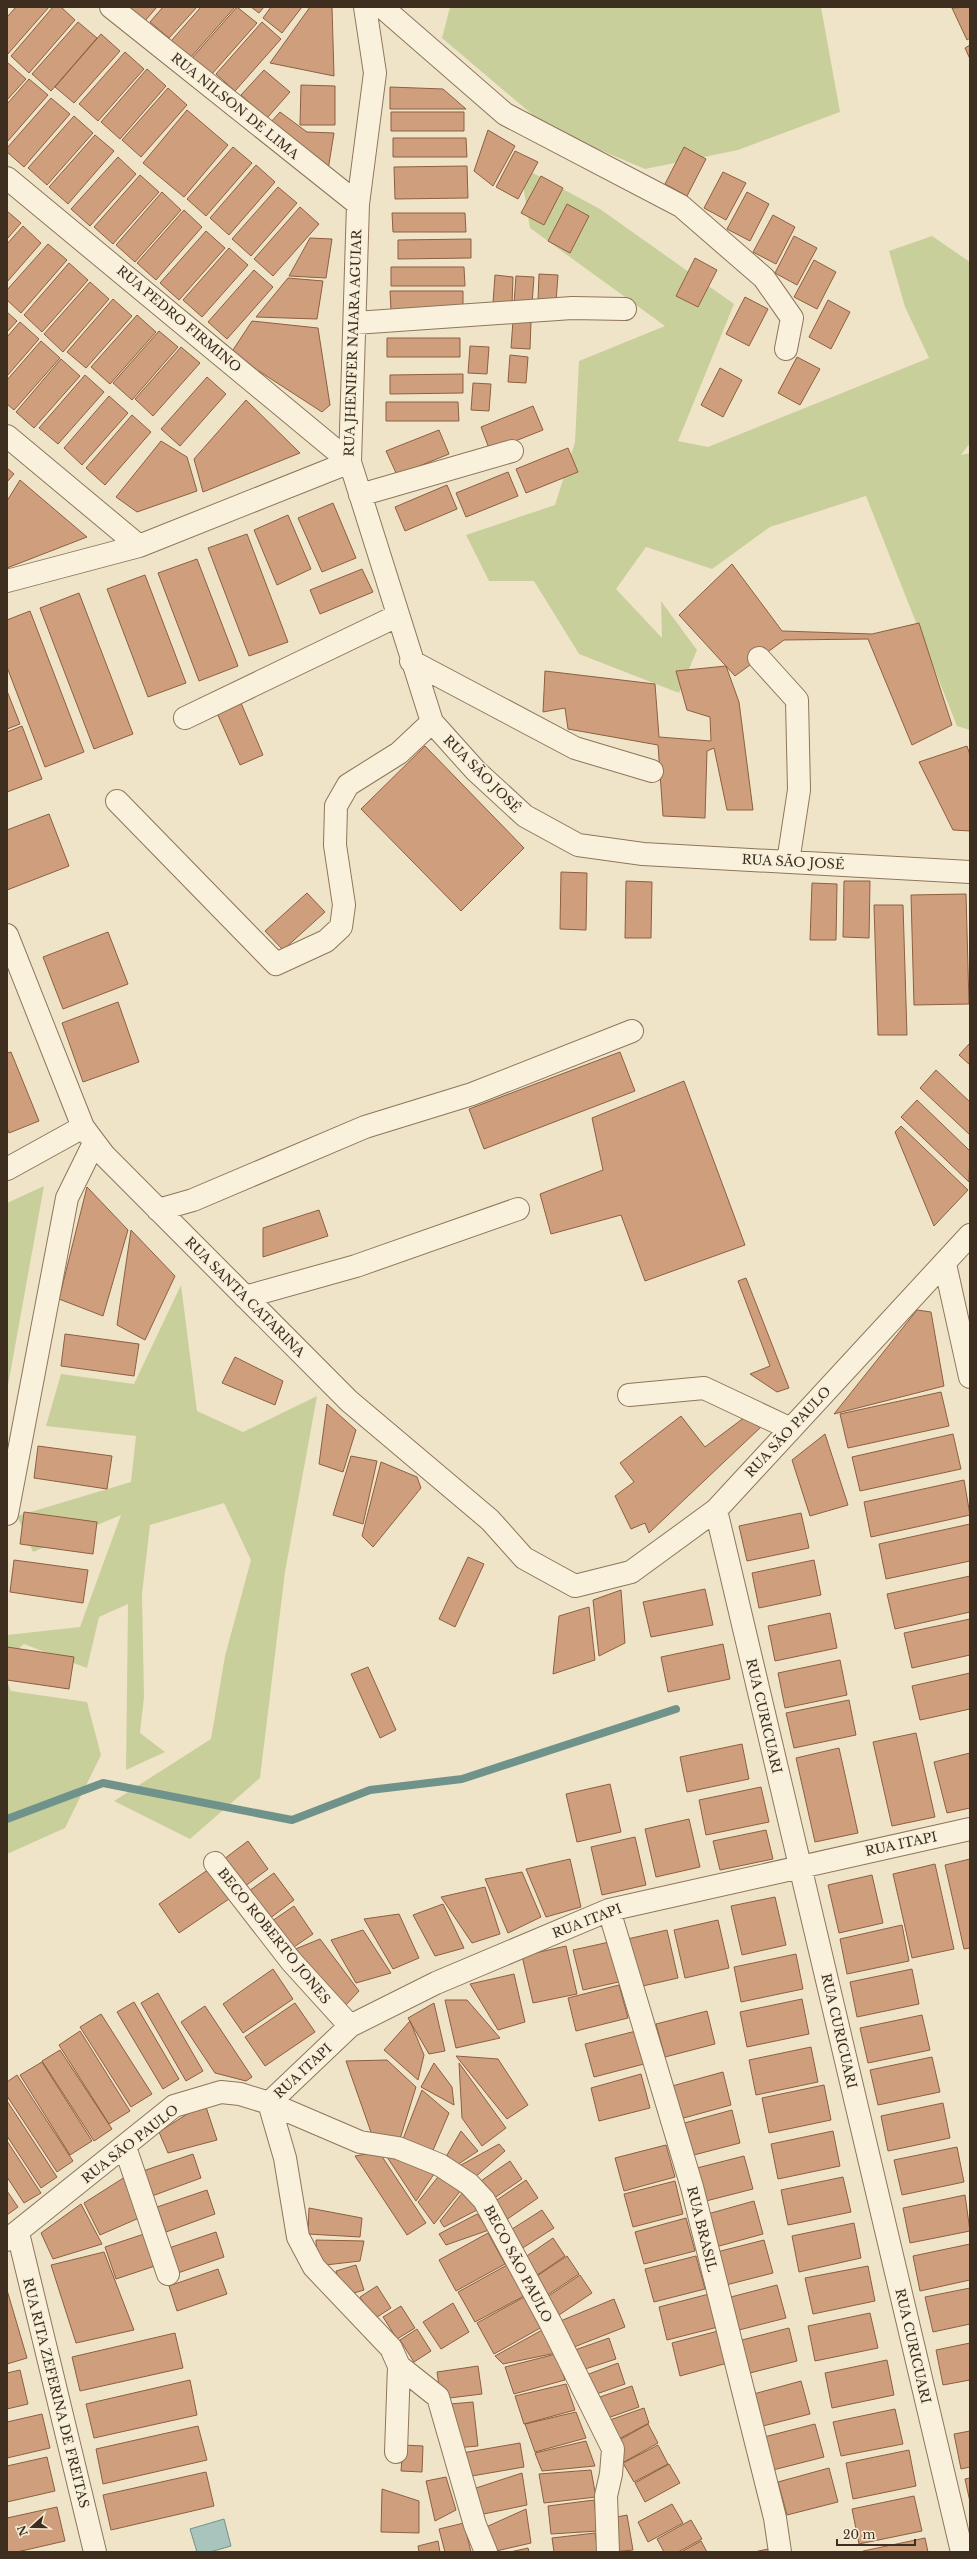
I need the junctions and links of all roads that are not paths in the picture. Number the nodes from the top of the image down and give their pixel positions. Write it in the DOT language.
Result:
graph roads {
  1 [pos="111,7"];
  2 [pos="365,7"];
  3 [pos="382,7"];
  4 [pos="7,178"];
  5 [pos="358,204"];
  6 [pos="625,309"];
  7 [pos="355,323"];
  8 [pos="786,348"];
  9 [pos="7,436"];
  10 [pos="512,451"];
  11 [pos="350,462"];
  12 [pos="360,495"];
  13 [pos="139,546"];
  14 [pos="7,581"];
  15 [pos="397,616"];
  16 [pos="759,658"];
  17 [pos="411,661"];
  18 [pos="185,718"];
  19 [pos="432,722"];
  20 [pos="652,771"];
  21 [pos="117,801"];
  22 [pos="788,862"];
  23 [pos="970,872"];
  24 [pos="7,935"];
  25 [pos="632,1031"];
  26 [pos="89,1135"];
  27 [pos="7,1169"];
  28 [pos="518,1209"];
  29 [pos="158,1210"];
  30 [pos="970,1235"];
  31 [pos="945,1264"];
  32 [pos="245,1297"];
  33 [pos="970,1377"];
  34 [pos="629,1395"];
  35 [pos="791,1429"];
  36 [pos="716,1510"];
  37 [pos="7,1514"];
  38 [pos="575,1586"];
  39 [pos="970,1829"];
  40 [pos="215,1863"];
  41 [pos="800,1866"];
  42 [pos="609,1910"];
  43 [pos="350,2026"];
  44 [pos="269,2103"];
  45 [pos="125,2147"];
  46 [pos="12,2237"];
  47 [pos="168,2274"];
  48 [pos="399,2366"];
  49 [pos="396,2452"];
  50 [pos="95,2552"];
  51 [pos="486,2552"];
  52 [pos="608,2552"];
  53 [pos="780,2552"];
  54 [pos="962,2552"];
  1 -- 5 [label="street, RUA NILSON DE LIMA"];
  2 -- 5 [label="street, RUA JHENIFER NAIARA AGUIAR"];
  3 -- 8 [label="street"];
  4 -- 11 [label="street, RUA PEDRO FIRMINO"];
  5 -- 7 [label="street, RUA JHENIFER NAIARA AGUIAR"];
  6 -- 7 [label="street"];
  7 -- 11 [label="street, RUA JHENIFER NAIARA AGUIAR"];
  9 -- 13 [label="street"];
  10 -- 12 [label="street"];
  11 -- 12 [label="street, RUA SÃO JOSÉ"];
  11 -- 13 [label="street, RUA JHENIFER NAIARA AGUIAR"];
  12 -- 15 [label="street, RUA SÃO JOSÉ"];
  13 -- 14 [label="street, RUA JHENIFER NAIARA AGUIAR"];
  15 -- 17 [label="street, RUA SÃO JOSÉ"];
  15 -- 18 [label="street"];
  16 -- 22 [label="street"];
  17 -- 19 [label="street, RUA SÃO JOSÉ"];
  17 -- 20 [label="street"];
  19 -- 21 [label="street"];
  19 -- 22 [label="street, RUA SÃO JOSÉ"];
  22 -- 23 [label="street, RUA SÃO JOSÉ"];
  24 -- 26 [label="street, RUA SANTA CATARINA"];
  25 -- 29 [label="street"];
  26 -- 27 [label="street"];
  26 -- 29 [label="street, RUA SANTA CATARINA"];
  26 -- 37 [label="street"];
  28 -- 32 [label="street"];
  29 -- 32 [label="street, RUA SANTA CATARINA"];
  30 -- 31 [label="street, RUA SÃO PAULO"];
  31 -- 33 [label="street"];
  31 -- 35 [label="street, RUA SÃO PAULO"];
  32 -- 38 [label="street, RUA SANTA CATARINA"];
  34 -- 35 [label="street"];
  35 -- 36 [label="street, RUA SÃO PAULO"];
  36 -- 38 [label="street, RUA SÃO PAULO"];
  36 -- 41 [label="street, RUA CURICUARI"];
  39 -- 41 [label="street, RUA ITAPI"];
  40 -- 43 [label="street, BECO ROBERTO JONES"];
  41 -- 42 [label="street, RUA ITAPI"];
  41 -- 54 [label="street, RUA CURICUARI"];
  42 -- 43 [label="street, RUA ITAPI"];
  42 -- 53 [label="street, RUA BRASIL"];
  43 -- 44 [label="street, RUA ITAPI"];
  44 -- 45 [label="street, RUA SÃO PAULO"];
  44 -- 48 [label="street"];
  44 -- 52 [label="street, BECO SÃO PAULO"];
  45 -- 46 [label="street, RUA SÃO PAULO"];
  45 -- 47 [label="street"];
  46 -- 50 [label="street, RUA RITA ZEFERINA DE FREITAS"];
  48 -- 49 [label="street"];
  48 -- 51 [label="street"];
}
